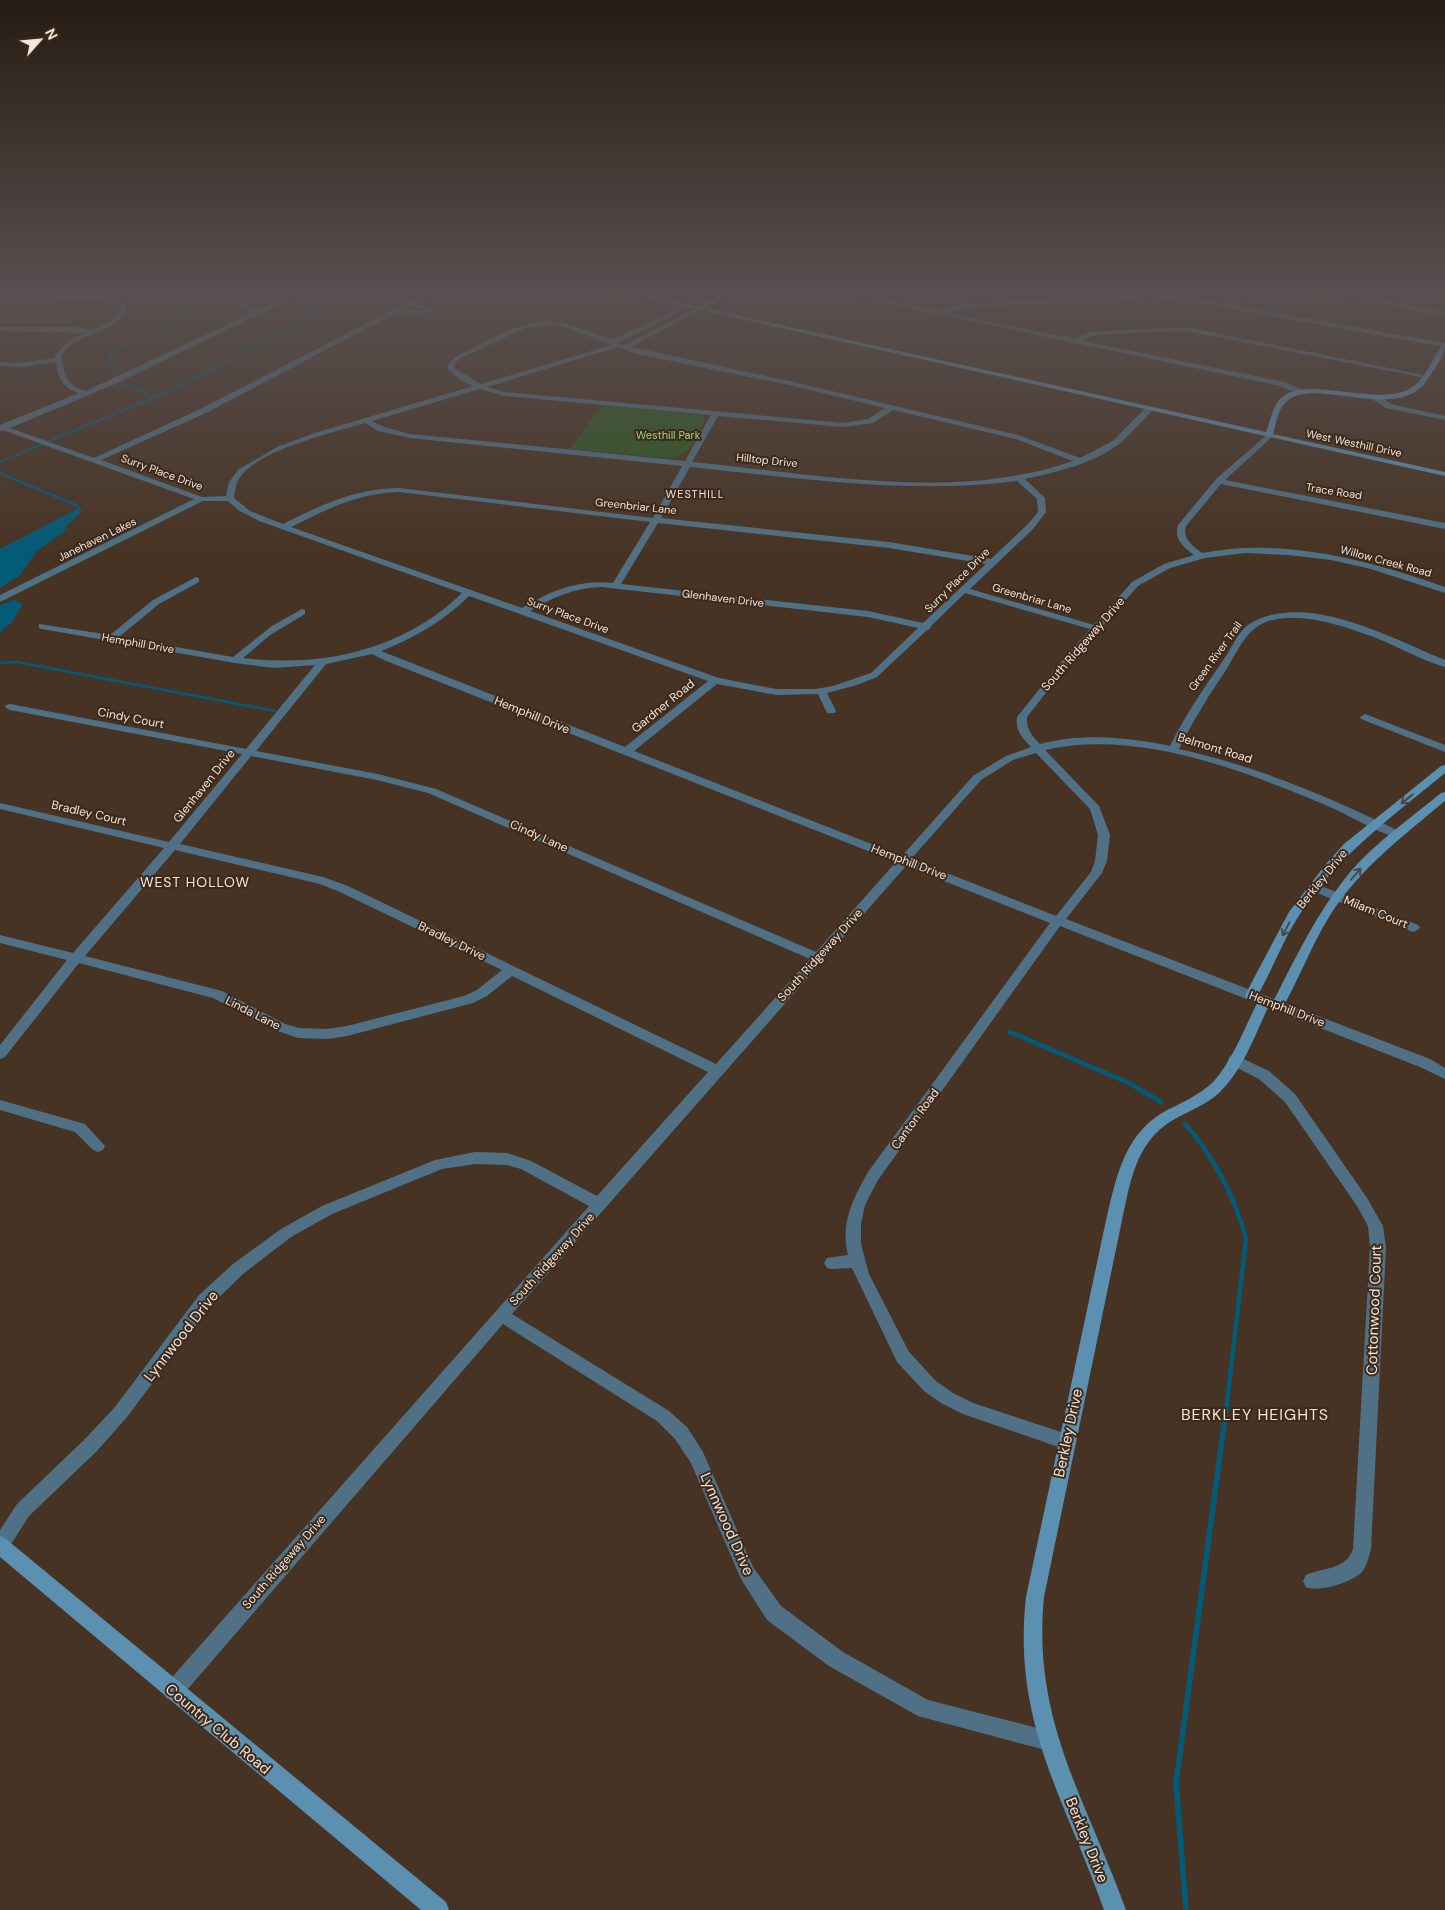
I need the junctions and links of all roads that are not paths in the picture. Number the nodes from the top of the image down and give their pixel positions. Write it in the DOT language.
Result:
graph roads {
  1 [pos="62,379"];
  2 [pos="116,379"];
  3 [pos="265,379"];
  4 [pos="467,379"];
  5 [pos="503,379"];
  6 [pos="770,379"];
  7 [pos="1014,379"];
  8 [pos="1258,379"];
  9 [pos="1423,379"];
  10 [pos="481,386"];
  11 [pos="86,393"];
  12 [pos="1301,393"];
  13 [pos="1374,397"];
  14 [pos="892,407"];
  15 [pos="1149,409"];
  16 [pos="716,413"];
  17 [pos="1445,418"];
  18 [pos="366,421"];
  19 [pos="1,428"];
  20 [pos="1268,436"];
  21 [pos="96,460"];
  22 [pos="1080,461"];
  23 [pos="686,463"];
  24 [pos="1445,474"];
  25 [pos="1019,478"];
  26 [pos="1219,481"];
  27 [pos="230,498"];
  28 [pos="201,499"];
  29 [pos="656,520"];
  30 [pos="1445,526"];
  31 [pos="284,527"];
  32 [pos="1201,556"];
  33 [pos="991,562"];
  34 [pos="196,580"];
  35 [pos="616,585"];
  36 [pos="963,590"];
  37 [pos="1445,590"];
  38 [pos="468,592"];
  39 [pos="1,598"];
  40 [pos="524,611"];
  41 [pos="302,612"];
  42 [pos="42,626"];
  43 [pos="927,627"];
  44 [pos="1095,628"];
  45 [pos="112,638"];
  46 [pos="373,651"];
  47 [pos="236,660"];
  48 [pos="323,662"];
  49 [pos="1445,664"];
  50 [pos="715,680"];
  51 [pos="822,692"];
  52 [pos="10,708"];
  53 [pos="831,711"];
  54 [pos="1365,717"];
  55 [pos="1037,749"];
  56 [pos="1174,749"];
  57 [pos="1445,749"];
  58 [pos="626,752"];
  59 [pos="248,753"];
  60 [pos="1445,768"];
  61 [pos="1445,795"];
  62 [pos="0,806"];
  63 [pos="1377,824"];
  64 [pos="1398,834"];
  65 [pos="172,846"];
  66 [pos="904,860"];
  67 [pos="1314,887"];
  68 [pos="1338,896"];
  69 [pos="1058,922"];
  70 [pos="1414,928"];
  71 [pos="0,939"];
  72 [pos="76,958"];
  73 [pos="817,958"];
  74 [pos="511,970"];
  75 [pos="1264,1001"];
  76 [pos="0,1054"];
  77 [pos="1235,1060"];
  78 [pos="719,1071"];
  79 [pos="1445,1074"];
  80 [pos="0,1105"];
  81 [pos="98,1146"];
  82 [pos="600,1205"];
  83 [pos="856,1261"];
  84 [pos="832,1263"];
  85 [pos="502,1315"];
  86 [pos="1067,1442"];
  87 [pos="0,1546"];
  88 [pos="1312,1581"];
  89 [pos="173,1691"];
  90 [pos="1049,1741"];
  91 [pos="438,1910"];
  92 [pos="1115,1910"];
  1 -- 11 [label="street"];
  2 -- 11 [label="street"];
  3 -- 21 [label="street"];
  4 -- 10 [label="street"];
  5 -- 10 [label="street"];
  6 -- 14 [label="street"];
  7 -- 15 [label="street, West Westhill Drive"];
  8 -- 12 [label="street"];
  9 -- 13 [label="street"];
  10 -- 16 [label="street"];
  10 -- 18 [label="street"];
  11 -- 19 [label="street"];
  12 -- 13 [label="street"];
  12 -- 20 [label="street"];
  13 -- 17 [label="street"];
  14 -- 16 [label="street"];
  14 -- 22 [label="street"];
  15 -- 20 [label="street, West Westhill Drive"];
  15 -- 22 [label="street, Hilltop Drive"];
  16 -- 23 [label="street"];
  18 -- 23 [label="street, Hilltop Drive"];
  18 -- 27 [label="street"];
  19 -- 21 [label="street, Surry Place Drive"];
  20 -- 24 [label="street, West Westhill Drive"];
  20 -- 26 [label="street"];
  21 -- 28 [label="street, Surry Place Drive"];
  22 -- 25 [label="street, Hilltop Drive"];
  23 -- 25 [label="street, Hilltop Drive"];
  23 -- 29 [label="street"];
  25 -- 33 [label="street, Surry Place Drive"];
  26 -- 30 [label="street, Trace Road"];
  26 -- 32 [label="street"];
  27 -- 28 [label="street, Surry Place Drive"];
  27 -- 31 [label="street, Surry Place Drive"];
  28 -- 39 [label="street, Janehaven Lakes"];
  29 -- 31 [label="street, Greenbriar Lane"];
  29 -- 33 [label="street, Greenbriar Lane"];
  29 -- 35 [label="street"];
  31 -- 38 [label="street, Surry Place Drive"];
  32 -- 37 [label="street, Willow Creek Road"];
  32 -- 44 [label="street, South Ridgeway Drive"];
  33 -- 36 [label="street, Surry Place Drive"];
  34 -- 45 [label="street"];
  35 -- 40 [label="street, Glenhaven Drive"];
  35 -- 43 [label="street, Glenhaven Drive"];
  36 -- 43 [label="street, Surry Place Drive"];
  36 -- 44 [label="street, Greenbriar Lane"];
  38 -- 40 [label="street, Surry Place Drive"];
  38 -- 46 [label="street"];
  40 -- 50 [label="street, Surry Place Drive"];
  41 -- 47 [label="street"];
  42 -- 45 [label="street, Hemphill Drive"];
  43 -- 51 [label="street, Surry Place Drive"];
  44 -- 55 [label="street, South Ridgeway Drive"];
  45 -- 47 [label="street, Hemphill Drive"];
  46 -- 48 [label="street"];
  46 -- 58 [label="street, Hemphill Drive"];
  47 -- 48 [label="street, Hemphill Drive"];
  48 -- 59 [label="street, Glenhaven Drive"];
  49 -- 56 [label="street, Green River Trail"];
  50 -- 51 [label="street, Surry Place Drive"];
  50 -- 58 [label="street, Gardner Road"];
  51 -- 53 [label="street"];
  52 -- 59 [label="street, Cindy Court"];
  54 -- 57 [label="street"];
  55 -- 56 [label="street, Belmont Road"];
  55 -- 66 [label="street, South Ridgeway Drive"];
  55 -- 69 [label="street, Canton Road"];
  56 -- 63 [label="street, Belmont Road"];
  58 -- 66 [label="street, Hemphill Drive"];
  59 -- 65 [label="street, Glenhaven Drive"];
  59 -- 73 [label="street, Cindy Lane"];
  60 -- 63 [label="street, Berkley Drive, one-way"];
  61 -- 64 [label="street, Berkley Drive"];
  62 -- 65 [label="street, Bradley Court"];
  63 -- 64 [label="street, Belmont Road"];
  63 -- 67 [label="street, Berkley Drive"];
  68 -- 64 [label="street, Berkley Drive, one-way"];
  65 -- 72 [label="street, Glenhaven Drive"];
  65 -- 74 [label="street, Bradley Drive"];
  66 -- 69 [label="street, Hemphill Drive"];
  66 -- 73 [label="street, South Ridgeway Drive"];
  67 -- 68 [label="street, Milam Court"];
  67 -- 75 [label="street, Berkley Drive, one-way"];
  68 -- 70 [label="street, Milam Court"];
  68 -- 75 [label="street, Berkley Drive"];
  69 -- 75 [label="street, Hemphill Drive"];
  69 -- 83 [label="street, Canton Road"];
  71 -- 72 [label="street, Linda Lane"];
  72 -- 74 [label="street, Linda Lane"];
  72 -- 76 [label="street, Glenhaven Drive"];
  73 -- 78 [label="street, South Ridgeway Drive"];
  74 -- 78 [label="street, Bradley Drive"];
  75 -- 77 [label="street, Berkley Drive"];
  75 -- 79 [label="street, Hemphill Drive"];
  77 -- 86 [label="street, Berkley Drive"];
  77 -- 88 [label="street, Cottonwood Court"];
  78 -- 82 [label="street, South Ridgeway Drive"];
  80 -- 81 [label="street"];
  82 -- 85 [label="street, South Ridgeway Drive"];
  82 -- 87 [label="street, Lynnwood Drive"];
  83 -- 84 [label="street"];
  83 -- 86 [label="street, Canton Road"];
  85 -- 89 [label="street, South Ridgeway Drive"];
  85 -- 90 [label="street, Lynnwood Drive"];
  86 -- 90 [label="street, Berkley Drive"];
  87 -- 89 [label="street, Country Club Road"];
  89 -- 91 [label="street, Country Club Road"];
  90 -- 92 [label="street, Berkley Drive"];
}
